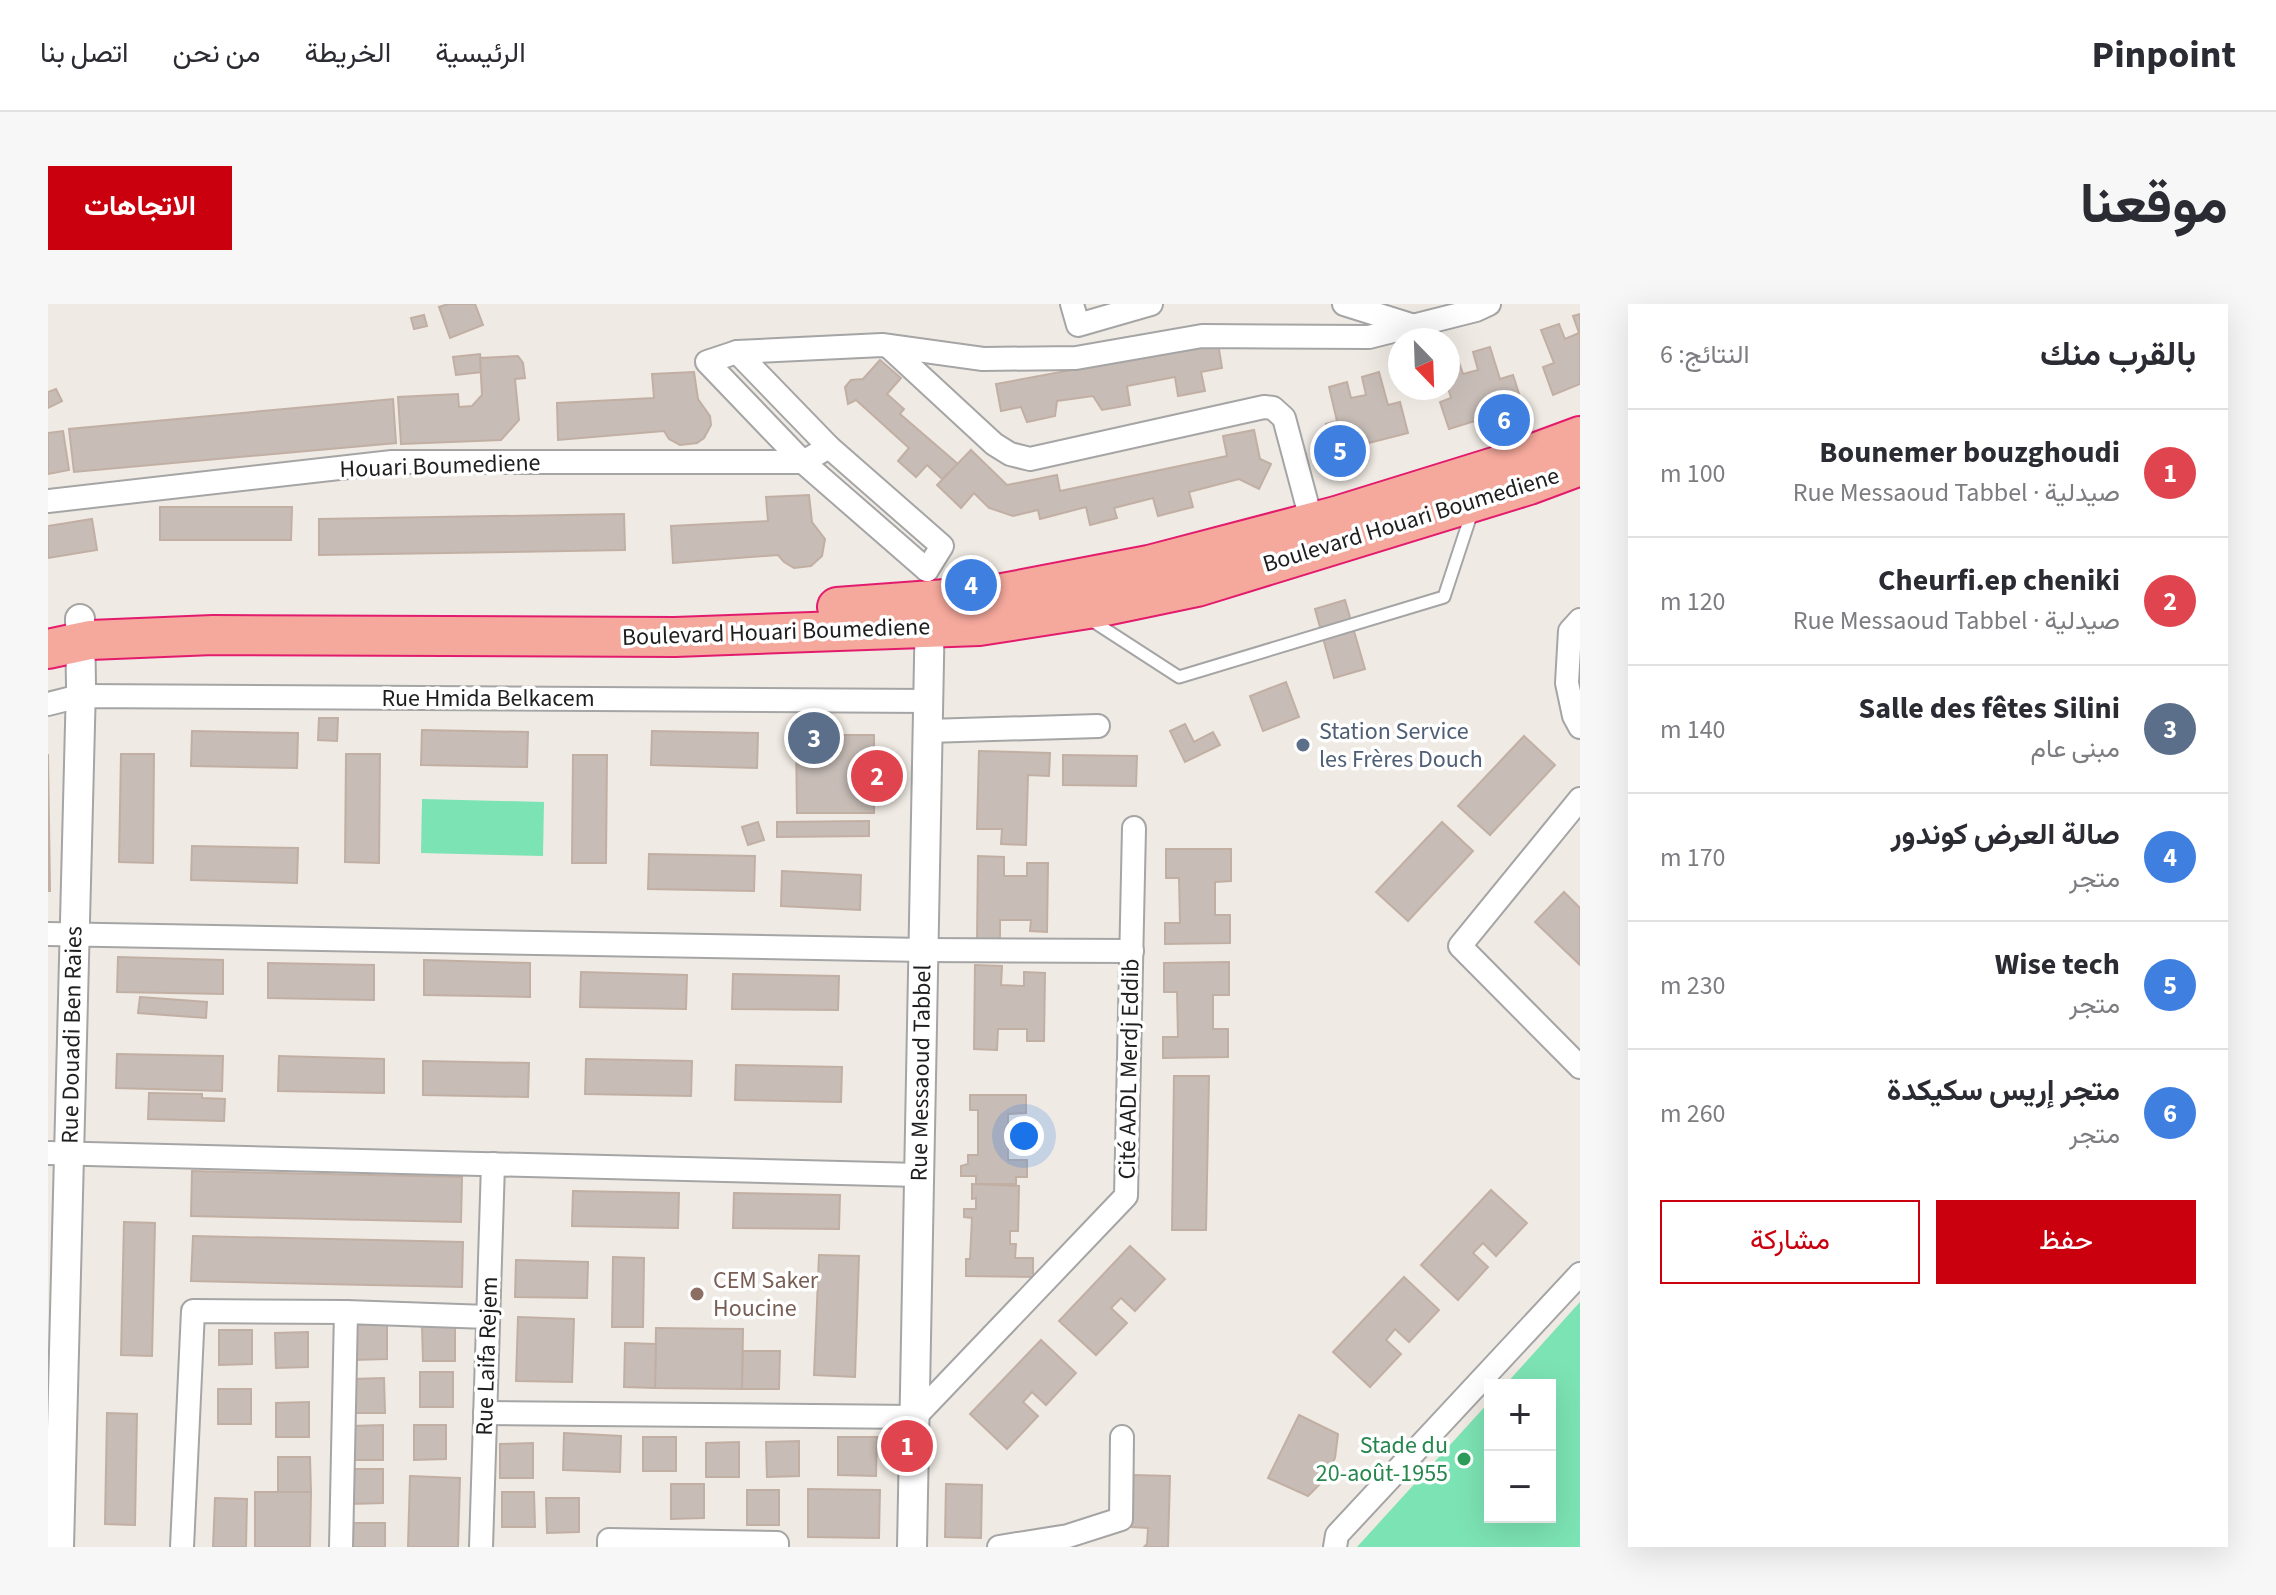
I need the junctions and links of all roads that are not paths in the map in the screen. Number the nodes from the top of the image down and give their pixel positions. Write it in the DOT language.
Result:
graph roads {
  1 [pos="1072,304"];
  2 [pos="1151,304"];
  3 [pos="1344,304"];
  4 [pos="1489,304"];
  5 [pos="1414,326"];
  6 [pos="888,346"];
  7 [pos="737,352"];
  8 [pos="1580,436"];
  9 [pos="829,447"];
  10 [pos="803,462"];
  11 [pos="1580,466"];
  12 [pos="48,501"];
  13 [pos="1475,502"];
  14 [pos="1312,523"];
  15 [pos="929,599"];
  16 [pos="1077,611"];
  17 [pos="1580,620"];
  18 [pos="64,633"];
  19 [pos="80,696"];
  20 [pos="929,701"];
  21 [pos="48,704"];
  22 [pos="1098,726"];
  23 [pos="1580,727"];
  24 [pos="928,731"];
  25 [pos="1580,799"];
  26 [pos="1134,828"];
  27 [pos="61,934"];
  28 [pos="924,950"];
  29 [pos="1132,951"];
  30 [pos="1580,1067"];
  31 [pos="58,1154"];
  32 [pos="493,1164"];
  33 [pos="919,1175"];
  34 [pos="1580,1274"];
  35 [pos="346,1312"];
  36 [pos="488,1317"];
  37 [pos="56,1333"];
  38 [pos="485,1413"];
  39 [pos="915,1417"];
  40 [pos="1122,1437"];
  41 [pos="59,1547"];
  42 [pos="182,1547"];
  43 [pos="341,1547"];
  44 [pos="481,1547"];
  45 [pos="609,1547"];
  46 [pos="777,1547"];
  47 [pos="912,1547"];
  48 [pos="919,1547"];
  49 [pos="999,1547"];
  50 [pos="1335,1547"];
  1 -- 2 [label="street"];
  3 -- 5 [label="street"];
  4 -- 5 [label="street"];
  5 -- 6 [label="street"];
  6 -- 7 [label="street"];
  6 -- 14 [label="street"];
  7 -- 9 [label="street"];
  7 -- 10 [label="street"];
  8 -- 14 [label="highway, Boulevard Houari Boumediene"];
  9 -- 10 [label="street, Houari Boumediene"];
  9 -- 15 [label="street"];
  10 -- 12 [label="street, Houari Boumediene"];
  10 -- 15 [label="street"];
  11 -- 13 [label="highway, Boulevard Houari Boumediene"];
  13 -- 16 [label="highway, Boulevard Houari Boumediene"];
  13 -- 16 [label="lane"];
  14 -- 15 [label="highway, Boulevard Houari Boumediene"];
  15 -- 16 [label="highway, Boulevard Houari Boumediene"];
  15 -- 18 [label="highway, Boulevard Houari Boumediene"];
  15 -- 20 [label="street, Rue Messaoud Tabbel"];
  17 -- 23 [label="street"];
  18 -- 19 [label="street, Rue Douadi Ben Raies"];
  19 -- 20 [label="street, Rue Hmida Belkacem"];
  19 -- 21 [label="street, Rue Hmida Belkacem"];
  19 -- 27 [label="street, Rue Douadi Ben Raies"];
  20 -- 24 [label="street, Rue Messaoud Tabbel"];
  22 -- 24 [label="street"];
  24 -- 28 [label="street, Rue Messaoud Tabbel"];
  25 -- 30 [label="street"];
  26 -- 29 [label="street, Cité AADL Merdj Eddib"];
  27 -- 28 [label="street"];
  27 -- 31 [label="street, Rue Douadi Ben Raies"];
  28 -- 29 [label="street"];
  28 -- 33 [label="street, Rue Messaoud Tabbel"];
  29 -- 39 [label="street, Cité AADL Merdj Eddib"];
  31 -- 32 [label="street"];
  31 -- 37 [label="street, Rue Douadi Ben Raies"];
  32 -- 33 [label="street"];
  32 -- 36 [label="street, Rue Laifa Rejem"];
  33 -- 39 [label="street, Rue Messaoud Tabbel"];
  34 -- 50 [label="street"];
  35 -- 36 [label="street"];
  35 -- 42 [label="street"];
  35 -- 43 [label="street"];
  36 -- 38 [label="street, Rue Laifa Rejem"];
  37 -- 41 [label="street, Rue Douadi Ben Raies"];
  38 -- 39 [label="street"];
  38 -- 44 [label="street, Rue Laifa Rejem"];
  39 -- 47 [label="street, Rue Messaoud Tabbel"];
  40 -- 49 [label="street"];
  45 -- 46 [label="street"];
  47 -- 48 [label="street"];
}
